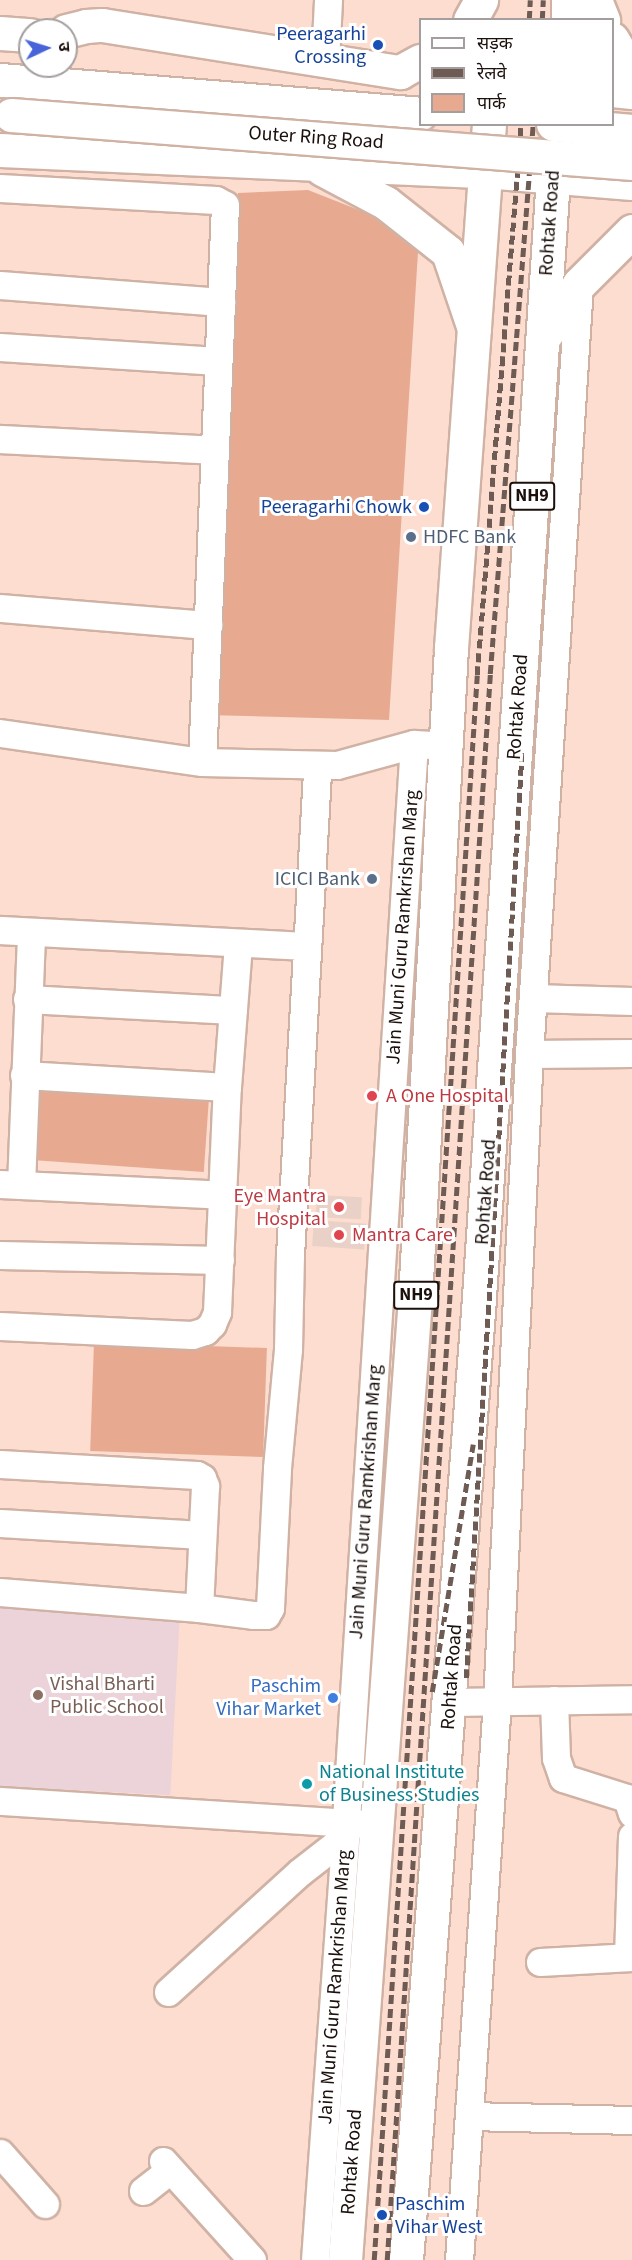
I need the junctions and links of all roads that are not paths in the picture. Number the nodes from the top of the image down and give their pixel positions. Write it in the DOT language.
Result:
graph roads {
  1 [pos="328,0"];
  2 [pos="468,0"];
  3 [pos="482,0"];
  4 [pos="498,0"];
  5 [pos="568,0"];
  6 [pos="596,0"];
  7 [pos="615,0"];
  8 [pos="468,18"];
  9 [pos="469,18"];
  10 [pos="496,18"];
  11 [pos="568,18"];
  12 [pos="603,18"];
  13 [pos="605,18"];
  14 [pos="78,28"];
  15 [pos="0,33"];
  16 [pos="18,34"];
  17 [pos="614,42"];
  18 [pos="325,60"];
  19 [pos="419,62"];
  20 [pos="632,68"];
  21 [pos="8,80"];
  22 [pos="614,90"];
  23 [pos="632,92"];
  24 [pos="5,114"];
  25 [pos="419,114"];
  26 [pos="489,126"];
  27 [pos="560,126"];
  28 [pos="576,126"];
  29 [pos="632,131"];
  30 [pos="0,150"];
  31 [pos="632,163"];
  32 [pos="313,164"];
  33 [pos="485,171"];
  34 [pos="553,176"];
  35 [pos="632,183"];
  36 [pos="0,188"];
  37 [pos="632,231"];
  38 [pos="579,284"];
  39 [pos="0,285"];
  40 [pos="221,302"];
  41 [pos="474,329"];
  42 [pos="542,340"];
  43 [pos="0,347"];
  44 [pos="218,361"];
  45 [pos="0,439"];
  46 [pos="214,450"];
  47 [pos="0,608"];
  48 [pos="208,625"];
  49 [pos="519,682"];
  50 [pos="552,684"];
  51 [pos="0,733"];
  52 [pos="430,745"];
  53 [pos="202,762"];
  54 [pos="317,765"];
  55 [pos="0,930"];
  56 [pos="30,932"];
  57 [pos="238,943"];
  58 [pos="307,946"];
  59 [pos="533,998"];
  60 [pos="27,999"];
  61 [pos="632,1001"];
  62 [pos="233,1010"];
  63 [pos="632,1053"];
  64 [pos="529,1054"];
  65 [pos="24,1075"];
  66 [pos="227,1087"];
  67 [pos="10,1184"];
  68 [pos="222,1195"];
  69 [pos="0,1255"];
  70 [pos="220,1260"];
  71 [pos="0,1326"];
  72 [pos="0,1464"];
  73 [pos="0,1523"];
  74 [pos="202,1535"];
  75 [pos="0,1592"];
  76 [pos="199,1608"];
  77 [pos="632,1699"];
  78 [pos="554,1700"];
  79 [pos="497,1701"];
  80 [pos="450,1702"];
  81 [pos="0,1801"];
  82 [pos="632,1814"];
  83 [pos="356,1828"];
  84 [pos="632,1836"];
  85 [pos="630,1957"];
  86 [pos="540,1962"];
  87 [pos="168,1992"];
  88 [pos="469,2116"];
  89 [pos="632,2120"];
  90 [pos="0,2153"];
  91 [pos="143,2191"];
  92 [pos="45,2204"];
  93 [pos="252,2260"];
  94 [pos="315,2260"];
  95 [pos="345,2260"];
  96 [pos="406,2260"];
  97 [pos="459,2260"];
  1 -- 18 [label="street"];
  2 -- 8 [label="street"];
  3 -- 9 [label="main road"];
  4 -- 10 [label="main road"];
  5 -- 11 [label="main road"];
  6 -- 12 [label="main road"];
  7 -- 13 [label="street"];
  14 -- 18 [label="main road"];
  15 -- 16 [label="main road"];
  17 -- 20 [label="main road"];
  18 -- 19 [label="main road"];
  21 -- 25 [label="main road, Outer Ring Road"];
  22 -- 23 [label="main road"];
  24 -- 31 [label="main road, Outer Ring Road, bridge"];
  26 -- 33 [label="main road, Rohtak Road / NH9"];
  27 -- 34 [label="main road, Rohtak Road / NH9"];
  28 -- 29 [label="main road, bridge"];
  30 -- 32 [label="main road"];
  32 -- 33 [label="main road"];
  32 -- 41 [label="main road"];
  33 -- 34 [label="main road"];
  33 -- 41 [label="main road, Rohtak Road / NH9"];
  34 -- 35 [label="main road"];
  34 -- 42 [label="main road, Rohtak Road / NH9"];
  36 -- 40 [label="street"];
  37 -- 38 [label="main road"];
  38 -- 42 [label="main road"];
  38 -- 50 [label="street"];
  39 -- 40 [label="street"];
  40 -- 44 [label="street"];
  41 -- 52 [label="main road, Rohtak Road / NH9"];
  42 -- 49 [label="main road, Rohtak Road / NH9"];
  43 -- 44 [label="street"];
  44 -- 46 [label="street"];
  45 -- 46 [label="street"];
  46 -- 48 [label="street"];
  47 -- 48 [label="street"];
  48 -- 53 [label="street"];
  49 -- 50 [label="street"];
  49 -- 80 [label="main road, Rohtak Road / NH9"];
  50 -- 59 [label="street"];
  51 -- 53 [label="street"];
  52 -- 54 [label="street"];
  52 -- 83 [label="main road, Rohtak Road / NH9"];
  53 -- 54 [label="street"];
  54 -- 58 [label="street"];
  55 -- 56 [label="street"];
  56 -- 57 [label="street"];
  56 -- 60 [label="street"];
  57 -- 58 [label="street"];
  57 -- 62 [label="street"];
  58 -- 76 [label="street"];
  59 -- 61 [label="street"];
  59 -- 64 [label="street"];
  60 -- 62 [label="street"];
  60 -- 65 [label="street"];
  62 -- 66 [label="street"];
  63 -- 64 [label="street"];
  64 -- 79 [label="street"];
  65 -- 66 [label="street"];
  65 -- 67 [label="street"];
  66 -- 68 [label="street"];
  67 -- 68 [label="street"];
  68 -- 70 [label="street"];
  69 -- 70 [label="street"];
  70 -- 71 [label="street"];
  72 -- 74 [label="street"];
  73 -- 74 [label="street"];
  74 -- 76 [label="street"];
  75 -- 76 [label="street"];
  77 -- 78 [label="street"];
  78 -- 79 [label="street"];
  78 -- 82 [label="street"];
  79 -- 80 [label="street"];
  79 -- 88 [label="street"];
  80 -- 96 [label="main road, Rohtak Road / NH9"];
  81 -- 83 [label="street"];
  83 -- 87 [label="street"];
  83 -- 94 [label="street, Jain Muni Guru Ramkrishan Marg"];
  83 -- 95 [label="main road, Rohtak Road / NH9"];
  84 -- 85 [label="street"];
  85 -- 86 [label="street"];
  88 -- 89 [label="street"];
  88 -- 97 [label="street"];
  90 -- 92 [label="street"];
  91 -- 93 [label="street"];
}
